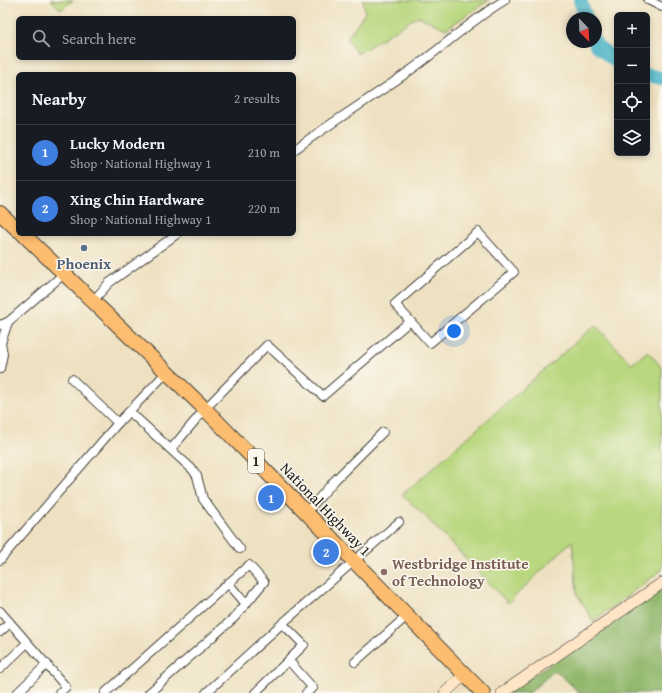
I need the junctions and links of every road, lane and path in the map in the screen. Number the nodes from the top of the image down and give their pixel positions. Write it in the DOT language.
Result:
graph roads {
  1 [pos="505,0"];
  2 [pos="648,0"];
  3 [pos="662,7"];
  4 [pos="296,149"];
  5 [pos="0,213"];
  6 [pos="16,228"];
  7 [pos="25,236"];
  8 [pos="174,236"];
  9 [pos="65,273"];
  10 [pos="93,301"];
  11 [pos="410,322"];
  12 [pos="4,323"];
  13 [pos="0,343"];
  14 [pos="0,369"];
  15 [pos="167,372"];
  16 [pos="72,379"];
  17 [pos="205,409"];
  18 [pos="130,412"];
  19 [pos="118,423"];
  20 [pos="383,432"];
  21 [pos="171,449"];
  22 [pos="306,513"];
  23 [pos="399,522"];
  24 [pos="240,549"];
  25 [pos="0,560"];
  26 [pos="353,562"];
  27 [pos="228,583"];
  28 [pos="662,583"];
  29 [pos="246,604"];
  30 [pos="0,611"];
  31 [pos="408,615"];
  32 [pos="10,623"];
  33 [pos="283,624"];
  34 [pos="0,632"];
  35 [pos="27,642"];
  36 [pos="289,661"];
  37 [pos="355,662"];
  38 [pos="47,664"];
  39 [pos="0,669"];
  40 [pos="465,674"];
  41 [pos="17,693"];
  42 [pos="59,693"];
  43 [pos="105,693"];
  44 [pos="150,693"];
  45 [pos="206,693"];
  46 [pos="255,693"];
  47 [pos="306,693"];
  48 [pos="445,693"];
  49 [pos="484,693"];
  50 [pos="502,693"];
  1 -- 4 [label="street"];
  2 -- 3 [label="street"];
  5 -- 6 [label="highway"];
  7 -- 9 [label="highway, National Highway 1 / 1"];
  8 -- 10 [label="street"];
  9 -- 10 [label="highway, National Highway 1 / 1"];
  9 -- 12 [label="street"];
  10 -- 15 [label="highway, National Highway 1 / 1"];
  11 -- 11 [label="street"];
  11 -- 17 [label="street"];
  12 -- 13 [label="street"];
  13 -- 14 [label="street"];
  15 -- 17 [label="highway, National Highway 1 / 1"];
  15 -- 18 [label="street"];
  16 -- 19 [label="street"];
  17 -- 21 [label="street"];
  17 -- 22 [label="highway, National Highway 1 / 1"];
  18 -- 19 [label="street"];
  18 -- 21 [label="street"];
  19 -- 25 [label="street"];
  20 -- 22 [label="street"];
  21 -- 24 [label="street"];
  22 -- 26 [label="highway, National Highway 1 / 1"];
  23 -- 26 [label="street"];
  26 -- 31 [label="highway, National Highway 1 / 1"];
  26 -- 33 [label="street"];
  27 -- 29 [label="street"];
  27 -- 29 [label="street"];
  27 -- 43 [label="street"];
  28 -- 50 [label="street"];
  29 -- 44 [label="street"];
  30 -- 32 [label="street"];
  31 -- 37 [label="street"];
  31 -- 40 [label="highway, National Highway 1 / 1"];
  32 -- 34 [label="street"];
  32 -- 35 [label="street"];
  33 -- 36 [label="street"];
  33 -- 45 [label="street"];
  35 -- 38 [label="street"];
  35 -- 39 [label="street"];
  36 -- 46 [label="street"];
  36 -- 47 [label="street"];
  38 -- 41 [label="street"];
  38 -- 42 [label="street"];
  40 -- 48 [label="street"];
  40 -- 49 [label="highway, National Highway 1 / 1"];
}
